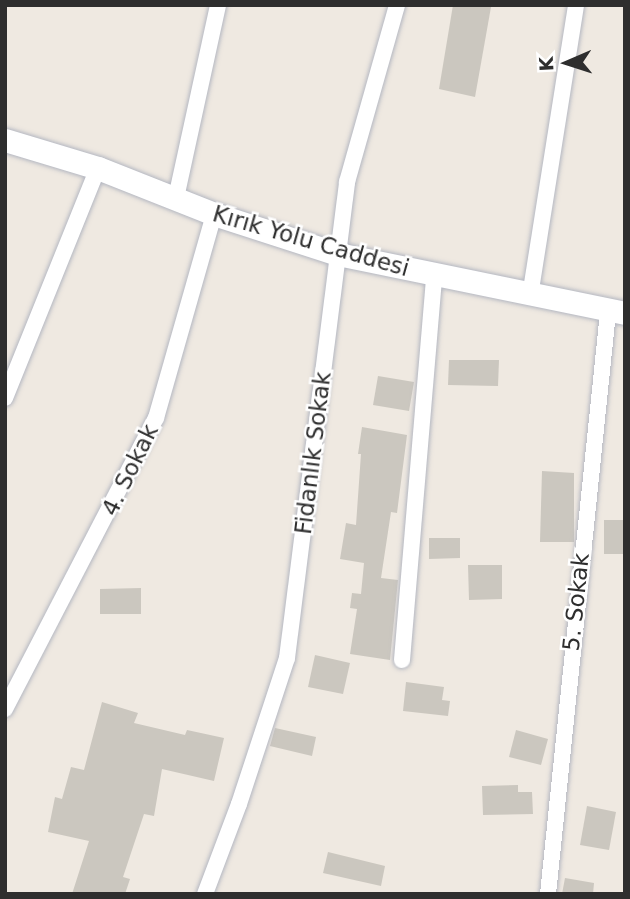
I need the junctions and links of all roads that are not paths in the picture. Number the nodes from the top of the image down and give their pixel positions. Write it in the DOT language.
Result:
graph roads {
  1 [pos="218,5"];
  2 [pos="397,5"];
  3 [pos="576,5"];
  4 [pos="5,140"];
  5 [pos="98,167"];
  6 [pos="176,198"];
  7 [pos="214,214"];
  8 [pos="338,254"];
  9 [pos="435,276"];
  10 [pos="530,296"];
  11 [pos="616,312"];
  12 [pos="5,398"];
  13 [pos="401,660"];
  14 [pos="5,709"];
  15 [pos="205,894"];
  16 [pos="548,894"];
  1 -- 6 [label="street"];
  2 -- 8 [label="street, Fidanlık Sokak"];
  3 -- 10 [label="street"];
  4 -- 5 [label="street, Kırık Yolu Caddesi"];
  5 -- 6 [label="street, Kırık Yolu Caddesi"];
  5 -- 12 [label="street"];
  6 -- 7 [label="street, Kırık Yolu Caddesi"];
  7 -- 8 [label="street, Kırık Yolu Caddesi"];
  7 -- 14 [label="street, 4. Sokak"];
  8 -- 9 [label="street, Kırık Yolu Caddesi"];
  8 -- 15 [label="street, Fidanlık Sokak"];
  9 -- 10 [label="street, Kırık Yolu Caddesi"];
  9 -- 13 [label="street"];
  10 -- 11 [label="street, Kırık Yolu Caddesi"];
  11 -- 16 [label="street, 5. Sokak"];
}
